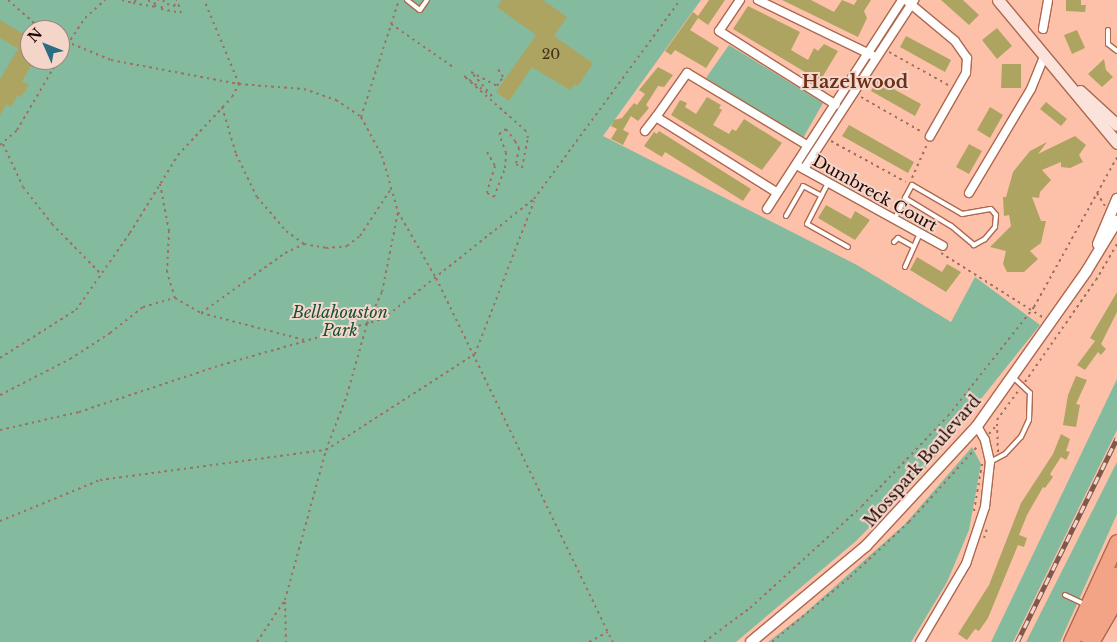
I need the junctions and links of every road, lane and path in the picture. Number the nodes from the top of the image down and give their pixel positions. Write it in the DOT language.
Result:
graph roads {
  1 [pos="8,0"];
  2 [pos="105,0"];
  3 [pos="122,0"];
  4 [pos="136,0"];
  5 [pos="142,0"];
  6 [pos="147,0"];
  7 [pos="161,0"];
  8 [pos="173,0"];
  9 [pos="177,0"];
  10 [pos="204,0"];
  11 [pos="399,0"];
  12 [pos="407,0"];
  13 [pos="427,0"];
  14 [pos="680,0"];
  15 [pos="740,0"];
  16 [pos="758,0"];
  17 [pos="998,0"];
  18 [pos="1048,0"];
  19 [pos="908,1"];
  20 [pos="133,3"];
  21 [pos="138,4"];
  22 [pos="167,4"];
  23 [pos="155,8"];
  24 [pos="161,9"];
  25 [pos="31,20"];
  26 [pos="391,24"];
  27 [pos="1043,29"];
  28 [pos="1108,30"];
  29 [pos="70,39"];
  30 [pos="70,44"];
  31 [pos="882,48"];
  32 [pos="1117,51"];
  33 [pos="868,53"];
  34 [pos="1044,56"];
  35 [pos="876,57"];
  36 [pos="453,66"];
  37 [pos="498,69"];
  38 [pos="52,70"];
  39 [pos="239,84"];
  40 [pos="957,90"];
  41 [pos="853,92"];
  42 [pos="833,103"];
  43 [pos="222,107"];
  44 [pos="842,109"];
  45 [pos="361,116"];
  46 [pos="656,117"];
  47 [pos="1117,125"];
  48 [pos="645,131"];
  49 [pos="930,136"];
  50 [pos="824,137"];
  51 [pos="1117,143"];
  52 [pos="3,144"];
  53 [pos="0,145"];
  54 [pos="807,145"];
  55 [pos="487,152"];
  56 [pos="1117,157"];
  57 [pos="794,164"];
  58 [pos="804,169"];
  59 [pos="828,183"];
  60 [pos="160,184"];
  61 [pos="910,185"];
  62 [pos="391,189"];
  63 [pos="776,192"];
  64 [pos="1096,192"];
  65 [pos="969,194"];
  66 [pos="822,196"];
  67 [pos="905,198"];
  68 [pos="534,199"];
  69 [pos="1117,199"];
  70 [pos="767,209"];
  71 [pos="398,212"];
  72 [pos="786,216"];
  73 [pos="1113,218"];
  74 [pos="894,220"];
  75 [pos="920,234"];
  76 [pos="894,242"];
  77 [pos="304,244"];
  78 [pos="914,246"];
  79 [pos="943,246"];
  80 [pos="848,247"];
  81 [pos="904,267"];
  82 [pos="101,274"];
  83 [pos="436,278"];
  84 [pos="175,298"];
  85 [pos="1032,310"];
  86 [pos="202,313"];
  87 [pos="1050,322"];
  88 [pos="367,324"];
  89 [pos="305,340"];
  90 [pos="475,354"];
  91 [pos="0,358"];
  92 [pos="1012,376"];
  93 [pos="0,395"];
  94 [pos="977,426"];
  95 [pos="996,426"];
  96 [pos="0,430"];
  97 [pos="985,440"];
  98 [pos="326,450"];
  99 [pos="989,458"];
  100 [pos="974,517"];
  101 [pos="0,521"];
  102 [pos="1117,542"];
  103 [pos="1117,574"];
  104 [pos="1065,595"];
  105 [pos="1117,597"];
  106 [pos="285,600"];
  107 [pos="1087,605"];
  108 [pos="1117,606"];
  109 [pos="608,632"];
  110 [pos="257,642"];
  111 [pos="286,642"];
  112 [pos="589,642"];
  113 [pos="613,642"];
  114 [pos="704,642"];
  115 [pos="751,642"];
  116 [pos="772,642"];
  117 [pos="920,642"];
  118 [pos="1071,642"];
  119 [pos="1079,642"];
  120 [pos="1091,642"];
  121 [pos="1095,642"];
  1 -- 25 [label="path"];
  2 -- 29 [label="path"];
  3 -- 20 [label="path"];
  4 -- 20 [label="path"];
  5 -- 21 [label="path"];
  6 -- 23 [label="path"];
  7 -- 24 [label="path"];
  8 -- 22 [label="path"];
  9 -- 24 [label="path"];
  10 -- 39 [label="path"];
  11 -- 26 [label="path"];
  12 -- 13 [label="lane"];
  14 -- 68 [label="path"];
  15 -- 42 [label="street"];
  16 -- 33 [label="street"];
  17 -- 34 [label="main road"];
  18 -- 27 [label="street"];
  19 -- 31 [label="street"];
  19 -- 33 [label="street"];
  19 -- 40 [label="street"];
  20 -- 21 [label="path"];
  21 -- 23 [label="path"];
  23 -- 24 [label="path"];
  26 -- 36 [label="path"];
  26 -- 45 [label="path"];
  28 -- 32 [label="lane"];
  30 -- 39 [label="path"];
  31 -- 35 [label="street"];
  31 -- 40 [label="path"];
  33 -- 35 [label="street"];
  33 -- 42 [label="street"];
  34 -- 47 [label="main road"];
  34 -- 51 [label="main road"];
  34 -- 65 [label="street"];
  35 -- 41 [label="street"];
  37 -- 55 [label="path"];
  38 -- 52 [label="path"];
  39 -- 43 [label="path"];
  39 -- 45 [label="path"];
  40 -- 49 [label="street"];
  41 -- 44 [label="street"];
  41 -- 49 [label="path"];
  42 -- 44 [label="street"];
  42 -- 54 [label="street"];
  43 -- 60 [label="path"];
  43 -- 77 [label="path"];
  44 -- 50 [label="street"];
  45 -- 62 [label="path"];
  46 -- 48 [label="street"];
  46 -- 54 [label="street"];
  46 -- 63 [label="street"];
  49 -- 61 [label="path"];
  50 -- 58 [label="street"];
  50 -- 61 [label="path"];
  52 -- 53 [label="path"];
  52 -- 82 [label="path"];
  54 -- 57 [label="street"];
  56 -- 64 [label="path"];
  57 -- 58 [label="street, Dumbreck Court"];
  57 -- 63 [label="street"];
  58 -- 59 [label="street, Dumbreck Court"];
  59 -- 66 [label="lane"];
  59 -- 74 [label="street, Dumbreck Court"];
  60 -- 82 [label="path"];
  60 -- 84 [label="path"];
  61 -- 67 [label="lane"];
  61 -- 67 [label="lane"];
  62 -- 71 [label="path"];
  62 -- 77 [label="path"];
  63 -- 70 [label="street"];
  64 -- 73 [label="path"];
  64 -- 85 [label="path"];
  66 -- 72 [label="lane"];
  66 -- 80 [label="lane"];
  67 -- 74 [label="lane"];
  68 -- 83 [label="path"];
  68 -- 90 [label="path"];
  69 -- 73 [label="street, Mosspark Boulevard"];
  71 -- 83 [label="path"];
  71 -- 88 [label="path"];
  73 -- 87 [label="street, Mosspark Boulevard"];
  74 -- 75 [label="street, Dumbreck Court"];
  75 -- 78 [label="lane"];
  75 -- 79 [label="street, Dumbreck Court"];
  76 -- 78 [label="lane"];
  77 -- 86 [label="path"];
  78 -- 81 [label="lane"];
  79 -- 85 [label="path"];
  82 -- 91 [label="path"];
  83 -- 88 [label="path"];
  83 -- 90 [label="path"];
  84 -- 86 [label="path"];
  84 -- 93 [label="path"];
  85 -- 87 [label="path"];
  85 -- 114 [label="path"];
  86 -- 89 [label="path"];
  87 -- 92 [label="street, Mosspark Boulevard"];
  88 -- 89 [label="path"];
  88 -- 98 [label="path"];
  89 -- 96 [label="path"];
  90 -- 98 [label="path"];
  90 -- 109 [label="path"];
  92 -- 94 [label="street, Mosspark Boulevard"];
  92 -- 99 [label="lane"];
  94 -- 97 [label="street"];
  94 -- 115 [label="street, Mosspark Boulevard"];
  95 -- 97 [label="path"];
  97 -- 99 [label="street"];
  97 -- 116 [label="path"];
  98 -- 101 [label="path"];
  98 -- 106 [label="path"];
  99 -- 100 [label="path"];
  99 -- 117 [label="street"];
  102 -- 107 [label="highway"];
  103 -- 119 [label="highway"];
  104 -- 107 [label="lane"];
  105 -- 120 [label="highway"];
  106 -- 110 [label="path"];
  106 -- 111 [label="path"];
  107 -- 118 [label="highway"];
  108 -- 121 [label="highway"];
  109 -- 112 [label="path"];
  109 -- 113 [label="path"];
}
